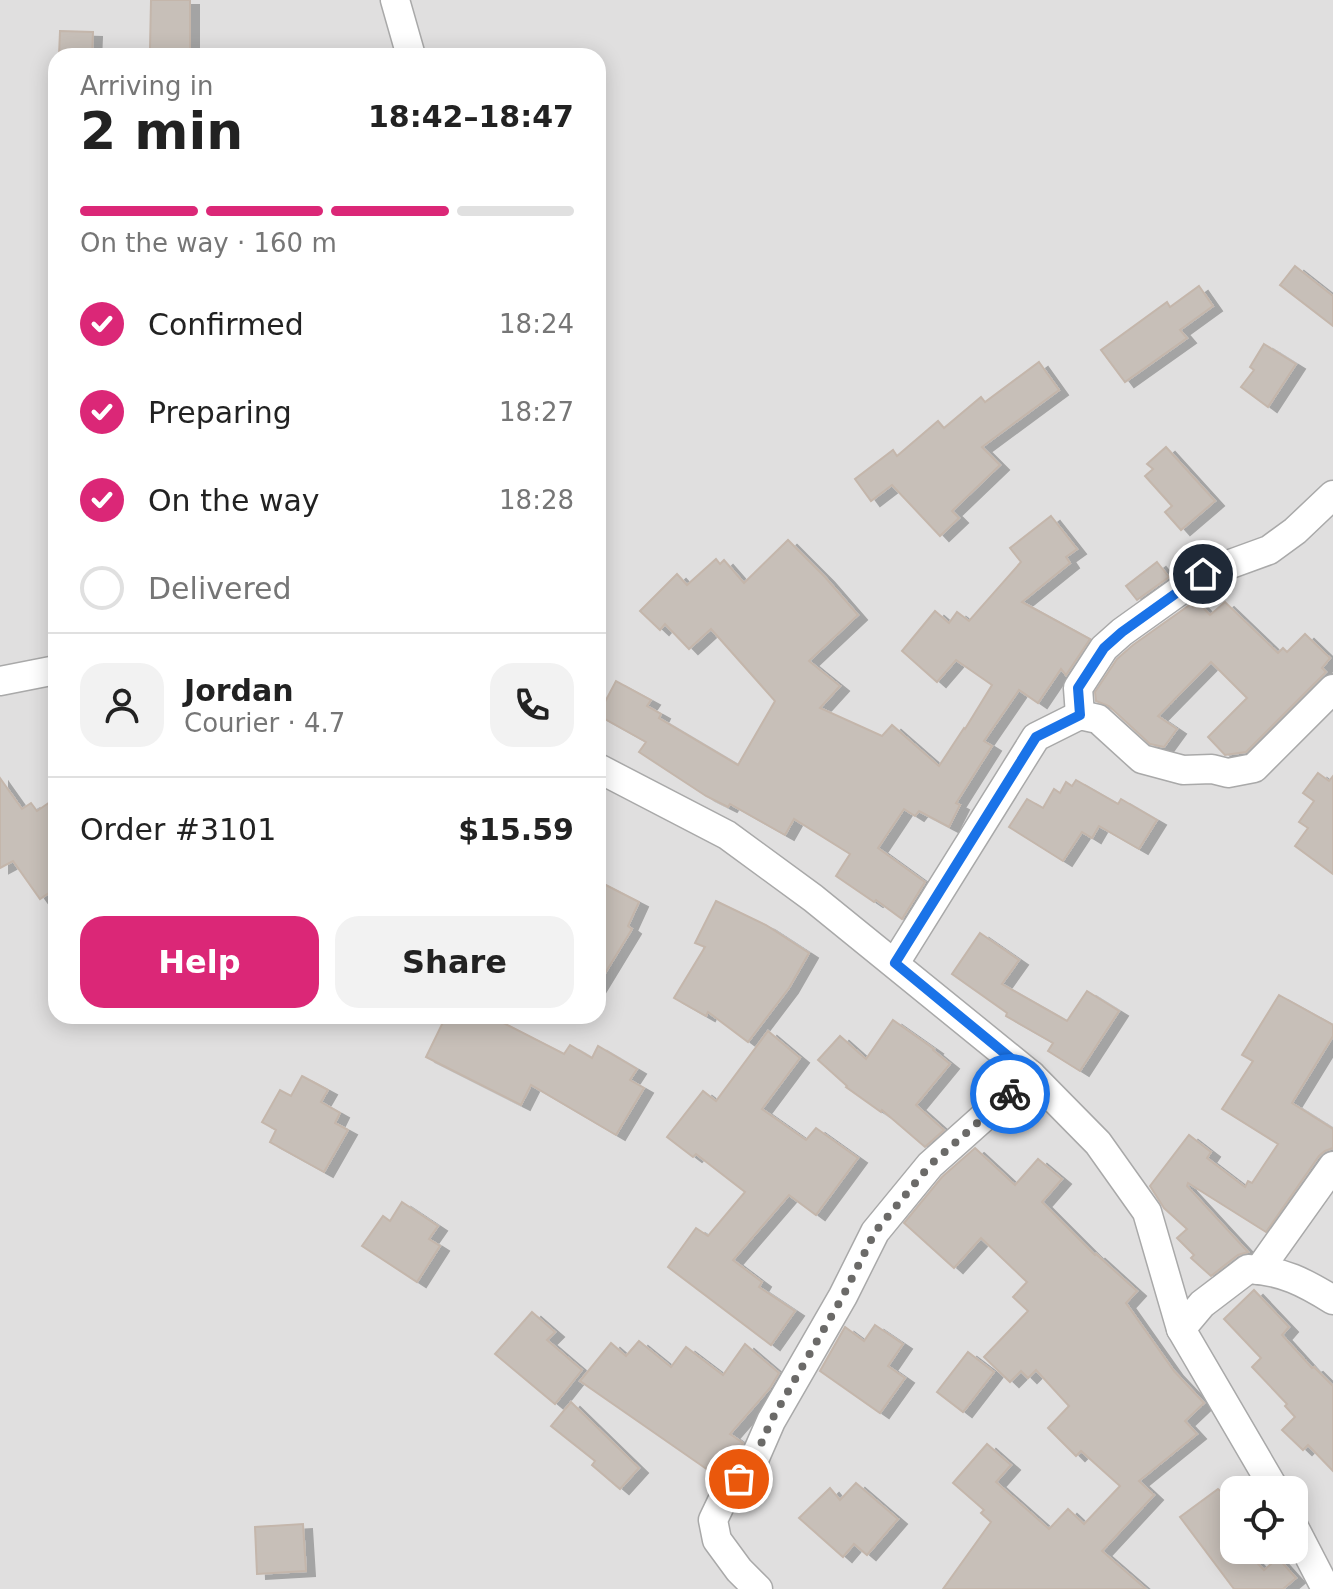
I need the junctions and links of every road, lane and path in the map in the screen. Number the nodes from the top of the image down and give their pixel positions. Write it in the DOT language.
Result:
graph roads {
  1 [pos="395,0"];
  2 [pos="409,48"];
  3 [pos="1333,495"];
  4 [pos="48,672"];
  5 [pos="0,681"];
  6 [pos="1333,689"];
  7 [pos="1080,715"];
  8 [pos="606,772"];
  9 [pos="895,963"];
  10 [pos="1031,1075"];
  11 [pos="1333,1166"];
  12 [pos="1259,1270"];
  13 [pos="1333,1300"];
  14 [pos="1181,1329"];
  15 [pos="1267,1476"];
  16 [pos="1308,1554"];
  17 [pos="758,1589"];
  18 [pos="1326,1589"];
  1 -- 2 [label="street"];
  3 -- 7 [label="street"];
  4 -- 5 [label="street"];
  6 -- 7 [label="street"];
  7 -- 9 [label="street"];
  8 -- 9 [label="street"];
  9 -- 10 [label="street"];
  10 -- 14 [label="street"];
  10 -- 17 [label="street"];
  11 -- 12 [label="street"];
  12 -- 13 [label="street"];
  12 -- 14 [label="street"];
  14 -- 15 [label="street"];
  16 -- 18 [label="street"];
}
